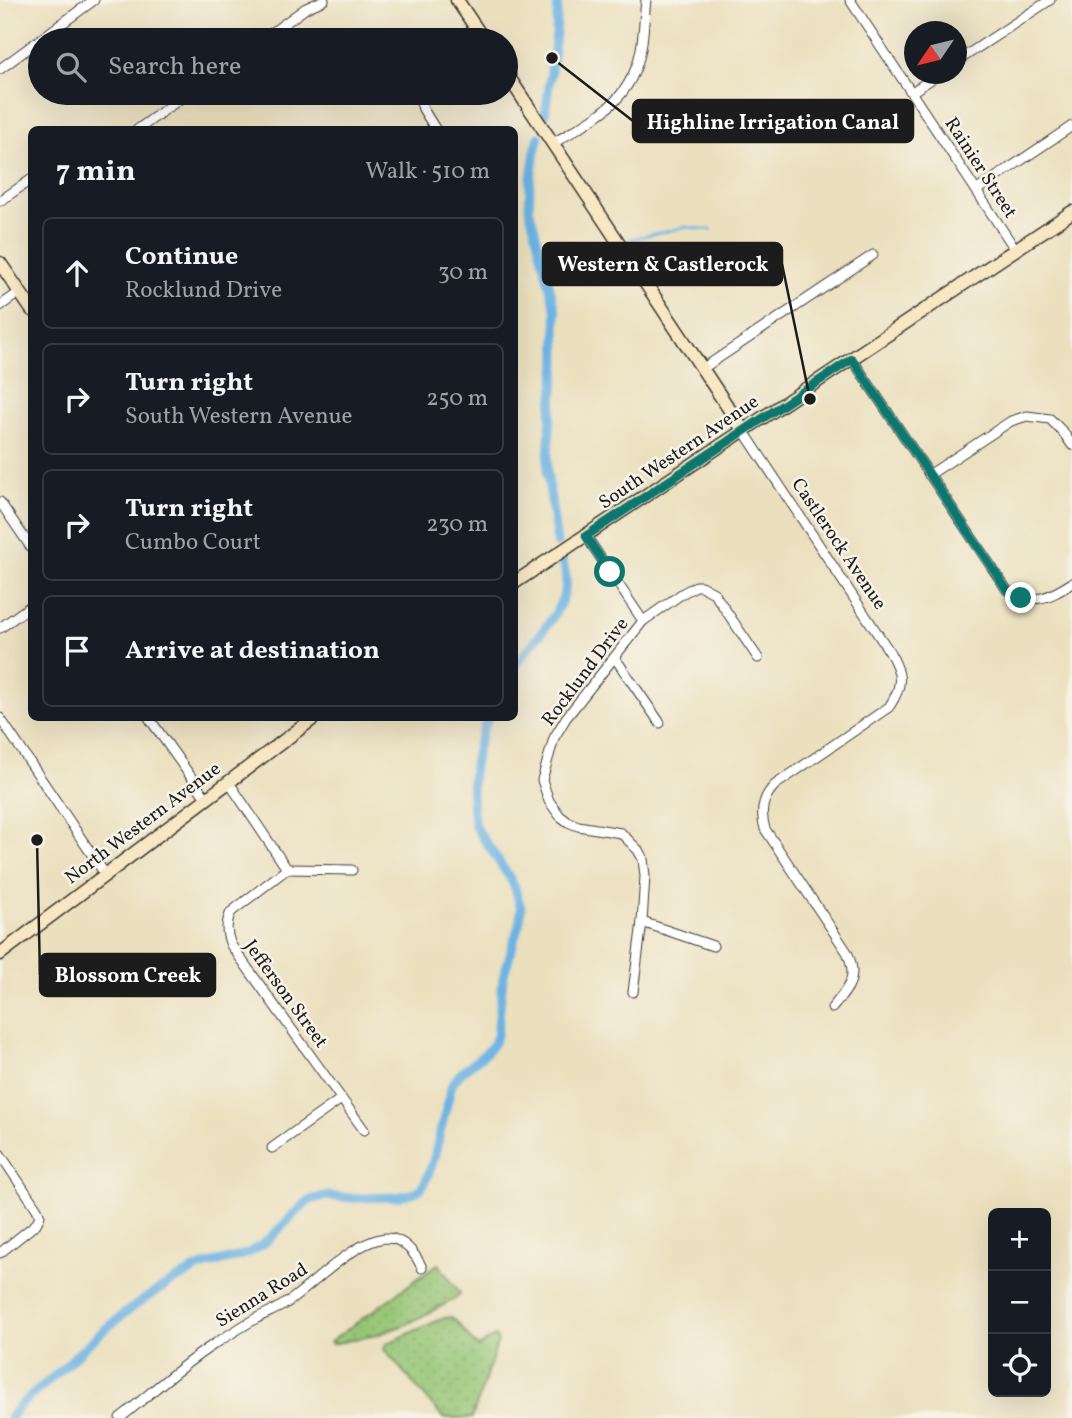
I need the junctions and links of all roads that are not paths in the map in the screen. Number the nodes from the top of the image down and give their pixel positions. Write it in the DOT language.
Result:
graph roads {
  1 [pos="94,0"];
  2 [pos="324,0"];
  3 [pos="457,0"];
  4 [pos="646,0"];
  5 [pos="850,0"];
  6 [pos="1050,0"];
  7 [pos="56,28"];
  8 [pos="278,28"];
  9 [pos="476,28"];
  10 [pos="28,48"];
  11 [pos="967,55"];
  12 [pos="0,69"];
  13 [pos="924,84"];
  14 [pos="518,92"];
  15 [pos="912,92"];
  16 [pos="171,105"];
  17 [pos="422,105"];
  18 [pos="143,126"];
  19 [pos="434,126"];
  20 [pos="1072,126"];
  21 [pos="552,144"];
  22 [pos="28,182"];
  23 [pos="977,190"];
  24 [pos="0,201"];
  25 [pos="1072,212"];
  26 [pos="1015,249"];
  27 [pos="873,255"];
  28 [pos="0,263"];
  29 [pos="20,292"];
  30 [pos="28,304"];
  31 [pos="0,306"];
  32 [pos="852,359"];
  33 [pos="702,369"];
  34 [pos="743,430"];
  35 [pos="1072,444"];
  36 [pos="929,475"];
  37 [pos="0,502"];
  38 [pos="586,536"];
  39 [pos="28,543"];
  40 [pos="518,580"];
  41 [pos="1072,583"];
  42 [pos="28,608"];
  43 [pos="643,621"];
  44 [pos="0,628"];
  45 [pos="615,658"];
  46 [pos="758,658"];
  47 [pos="0,718"];
  48 [pos="151,721"];
  49 [pos="305,721"];
  50 [pos="660,723"];
  51 [pos="228,781"];
  52 [pos="206,798"];
  53 [pos="287,869"];
  54 [pos="352,870"];
  55 [pos="105,874"];
  56 [pos="642,922"];
  57 [pos="713,946"];
  58 [pos="0,954"];
  59 [pos="633,992"];
  60 [pos="832,1008"];
  61 [pos="341,1099"];
  62 [pos="364,1130"];
  63 [pos="272,1149"];
  64 [pos="0,1154"];
  65 [pos="0,1252"];
  66 [pos="422,1268"];
  67 [pos="120,1418"];
  1 -- 7 [label="street"];
  2 -- 8 [label="street"];
  3 -- 9 [label="main road"];
  4 -- 21 [label="street"];
  5 -- 15 [label="street, Rainier Street"];
  6 -- 11 [label="street"];
  10 -- 12 [label="street"];
  13 -- 15 [label="street"];
  14 -- 21 [label="main road, Castlerock Avenue"];
  15 -- 23 [label="street, Rainier Street"];
  16 -- 18 [label="street"];
  17 -- 19 [label="street"];
  20 -- 23 [label="street"];
  21 -- 33 [label="main road, Castlerock Avenue"];
  22 -- 24 [label="street"];
  23 -- 26 [label="street, Rainier Street"];
  25 -- 26 [label="main road, South Western Avenue"];
  26 -- 32 [label="main road, South Western Avenue"];
  27 -- 33 [label="street"];
  28 -- 29 [label="main road"];
  29 -- 30 [label="main road"];
  29 -- 31 [label="street"];
  32 -- 34 [label="main road, South Western Avenue"];
  32 -- 36 [label="street"];
  33 -- 34 [label="main road, Castlerock Avenue"];
  34 -- 38 [label="main road, South Western Avenue"];
  34 -- 60 [label="street, Castlerock Avenue"];
  35 -- 36 [label="street"];
  36 -- 41 [label="street"];
  37 -- 39 [label="street"];
  38 -- 40 [label="main road, South Western Avenue"];
  38 -- 43 [label="street, Rocklund Drive"];
  42 -- 44 [label="street"];
  43 -- 45 [label="street, Rocklund Drive"];
  43 -- 46 [label="street"];
  45 -- 50 [label="street"];
  45 -- 56 [label="street, Rocklund Drive"];
  47 -- 55 [label="street"];
  48 -- 52 [label="street"];
  49 -- 51 [label="main road, North Western Avenue"];
  51 -- 52 [label="main road, North Western Avenue"];
  51 -- 53 [label="street"];
  52 -- 55 [label="main road, North Western Avenue"];
  53 -- 54 [label="street"];
  53 -- 61 [label="street, Jefferson Street"];
  55 -- 58 [label="main road, North Western Avenue"];
  56 -- 57 [label="street"];
  56 -- 59 [label="street, Rocklund Drive"];
  61 -- 62 [label="street, Jefferson Street"];
  61 -- 63 [label="street"];
  64 -- 65 [label="street"];
  66 -- 67 [label="street, Sienna Road"];
}
